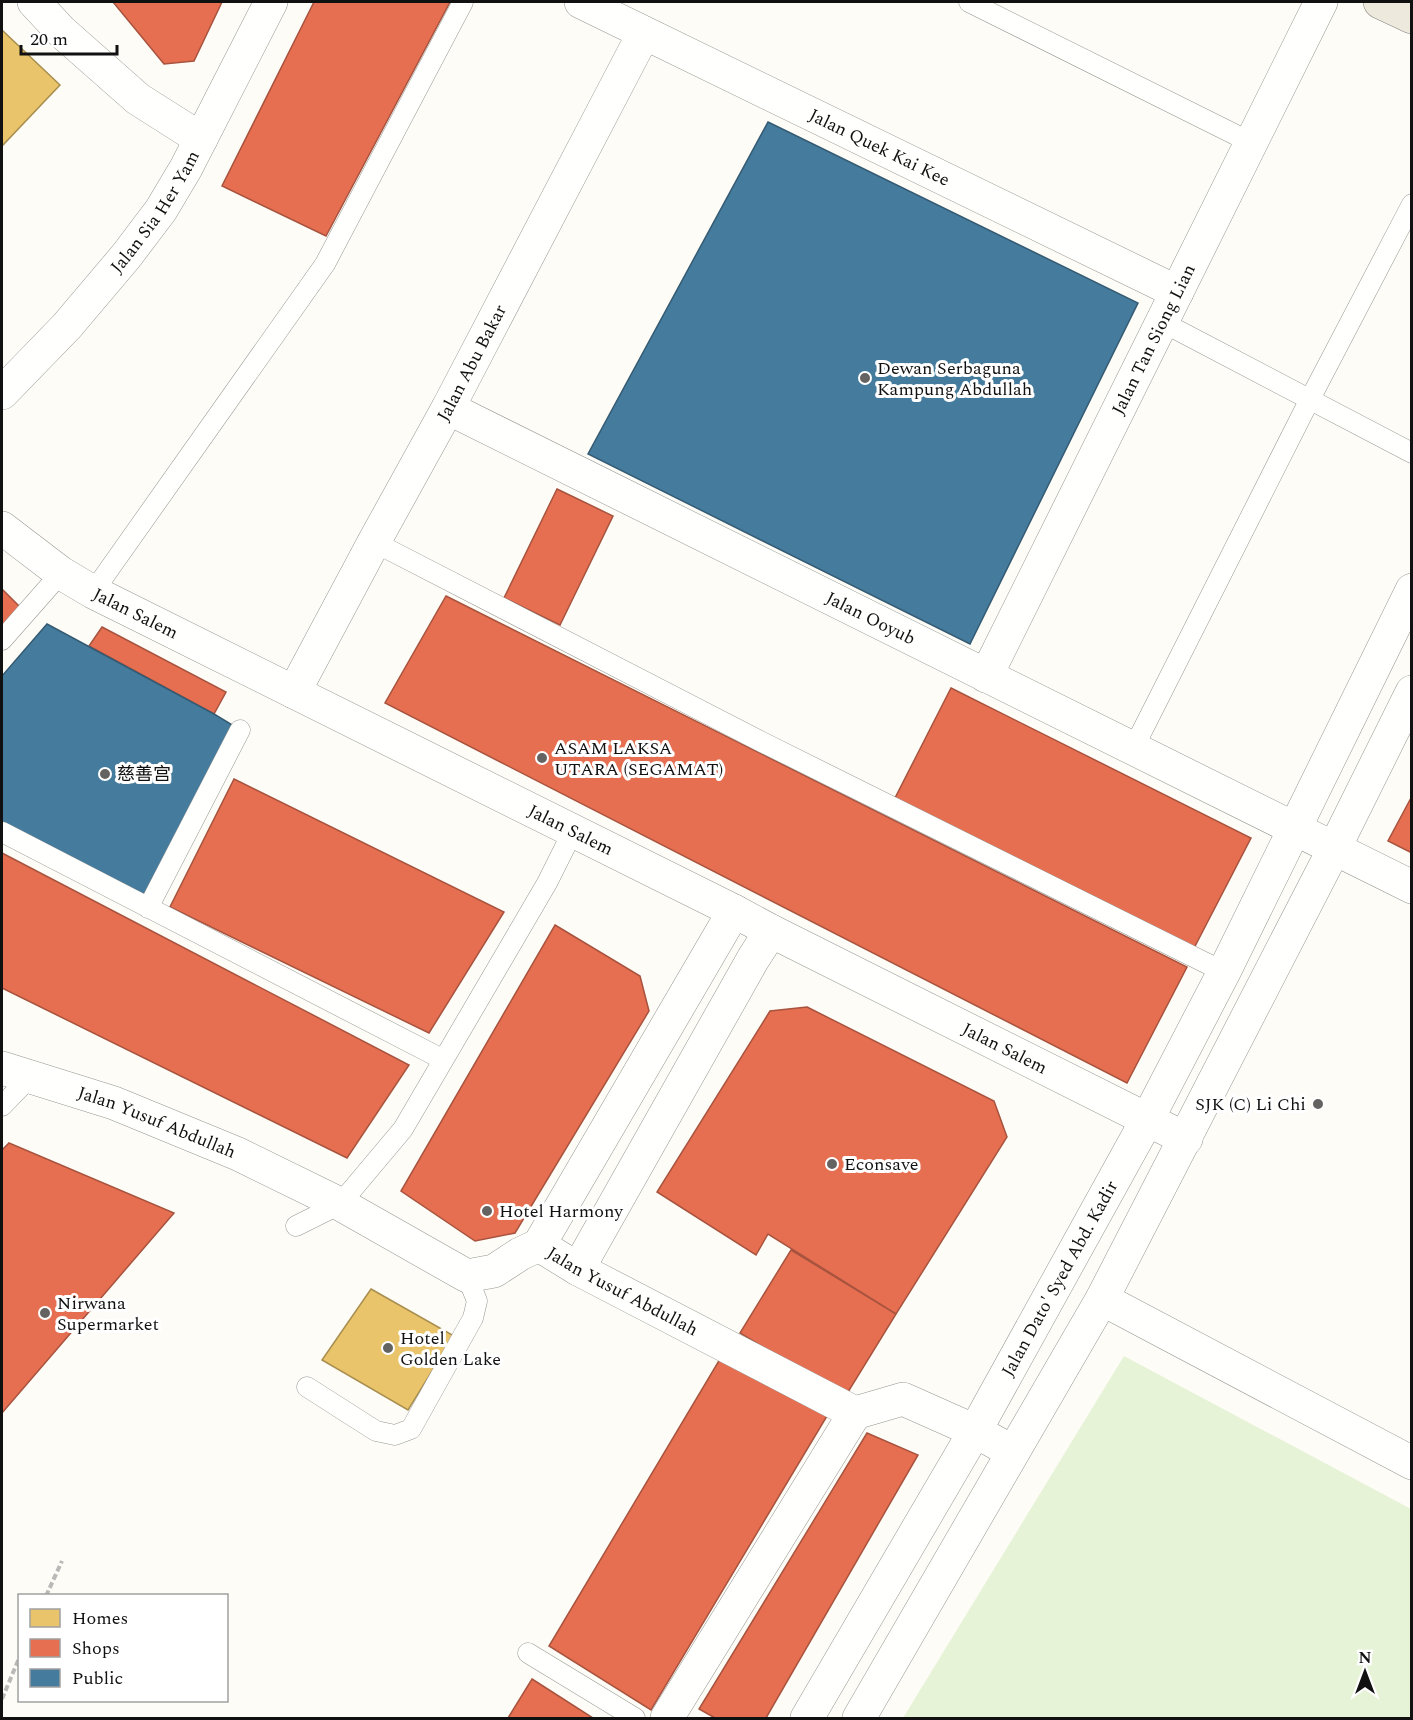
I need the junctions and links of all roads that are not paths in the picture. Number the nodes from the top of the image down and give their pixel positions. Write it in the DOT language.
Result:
graph roads {
  1 [pos="34,2"];
  2 [pos="271,2"];
  3 [pos="463,2"];
  4 [pos="581,2"];
  5 [pos="969,2"];
  6 [pos="1321,2"];
  7 [pos="1380,2"];
  8 [pos="1412,17"];
  9 [pos="644,33"];
  10 [pos="201,138"];
  11 [pos="1252,143"];
  12 [pos="1412,204"];
  13 [pos="1177,292"];
  14 [pos="1162,322"];
  15 [pos="2,393"];
  16 [pos="1310,399"];
  17 [pos="448,408"];
  18 [pos="1412,453"];
  19 [pos="2,528"];
  20 [pos="374,542"];
  21 [pos="61,573"];
  22 [pos="1412,590"];
  23 [pos="93,592"];
  24 [pos="2,640"];
  25 [pos="986,676"];
  26 [pos="294,692"];
  27 [pos="1412,692"];
  28 [pos="240,730"];
  29 [pos="1133,749"];
  30 [pos="1294,829"];
  31 [pos="573,831"];
  32 [pos="2,832"];
  33 [pos="1334,849"];
  34 [pos="1412,887"];
  35 [pos="148,908"];
  36 [pos="734,910"];
  37 [pos="771,931"];
  38 [pos="1224,972"];
  39 [pos="442,1059"];
  40 [pos="16,1072"];
  41 [pos="2,1106"];
  42 [pos="1147,1120"];
  43 [pos="1186,1139"];
  44 [pos="340,1204"];
  45 [pos="296,1226"];
  46 [pos="539,1245"];
  47 [pos="578,1269"];
  48 [pos="467,1276"];
  49 [pos="1102,1299"];
  50 [pos="307,1387"];
  51 [pos="855,1413"];
  52 [pos="975,1431"];
  53 [pos="1012,1452"];
  54 [pos="1412,1463"];
  55 [pos="528,1653"];
  56 [pos="635,1719"];
  57 [pos="667,1719"];
  58 [pos="807,1719"];
  59 [pos="859,1719"];
  1 -- 10 [label="street"];
  2 -- 10 [label="street, Jalan Sia Her Yam"];
  3 -- 23 [label="lane"];
  4 -- 9 [label="street, Jalan Quek Kai Kee"];
  5 -- 11 [label="lane"];
  6 -- 11 [label="street, Jalan Tan Siong Lian"];
  7 -- 8 [label="main road"];
  9 -- 13 [label="street, Jalan Quek Kai Kee"];
  9 -- 17 [label="street, Jalan Abu Bakar"];
  10 -- 15 [label="street, Jalan Sia Her Yam"];
  11 -- 13 [label="street, Jalan Tan Siong Lian"];
  12 -- 16 [label="lane"];
  13 -- 14 [label="street, Jalan Tan Siong Lian"];
  14 -- 16 [label="lane"];
  14 -- 25 [label="street, Jalan Tan Siong Lian"];
  16 -- 18 [label="lane"];
  16 -- 29 [label="lane"];
  17 -- 20 [label="street, Jalan Abu Bakar"];
  17 -- 25 [label="street, Jalan Ooyub"];
  19 -- 21 [label="street, Jalan Salem"];
  20 -- 26 [label="street, Jalan Abu Bakar"];
  20 -- 38 [label="lane"];
  21 -- 23 [label="street, Jalan Salem"];
  21 -- 24 [label="lane"];
  22 -- 30 [label="street, Jalan Dato' Syed Abd. Kadir"];
  23 -- 26 [label="street, Jalan Salem"];
  25 -- 29 [label="street, Jalan Ooyub"];
  26 -- 31 [label="street, Jalan Salem"];
  27 -- 33 [label="street"];
  28 -- 35 [label="lane"];
  29 -- 30 [label="street, Jalan Ooyub"];
  30 -- 33 [label="street"];
  30 -- 38 [label="street, Jalan Dato' Syed Abd. Kadir"];
  31 -- 36 [label="street, Jalan Salem"];
  31 -- 39 [label="lane"];
  32 -- 35 [label="lane"];
  33 -- 34 [label="street"];
  33 -- 43 [label="street"];
  35 -- 39 [label="lane"];
  36 -- 37 [label="street, Jalan Salem"];
  36 -- 46 [label="street"];
  37 -- 42 [label="street, Jalan Salem"];
  37 -- 47 [label="street"];
  38 -- 42 [label="street, Jalan Dato' Syed Abd. Kadir"];
  39 -- 44 [label="lane"];
  40 -- 41 [label="lane"];
  40 -- 44 [label="street, Jalan Yusuf Abdullah"];
  42 -- 43 [label="street, Jalan Salem"];
  42 -- 52 [label="street, Jalan Dato' Syed Abd. Kadir"];
  43 -- 49 [label="street"];
  44 -- 45 [label="lane"];
  44 -- 48 [label="street, Jalan Yusuf Abdullah"];
  46 -- 47 [label="street, Jalan Yusuf Abdullah"];
  46 -- 48 [label="street, Jalan Yusuf Abdullah"];
  47 -- 51 [label="street, Jalan Yusuf Abdullah"];
  48 -- 50 [label="lane"];
  49 -- 53 [label="street"];
  49 -- 54 [label="street"];
  51 -- 52 [label="street"];
  51 -- 57 [label="street"];
  52 -- 53 [label="street"];
  52 -- 58 [label="street, Jalan Dato' Syed Abd. Kadir"];
  53 -- 59 [label="street"];
  55 -- 56 [label="lane"];
}
